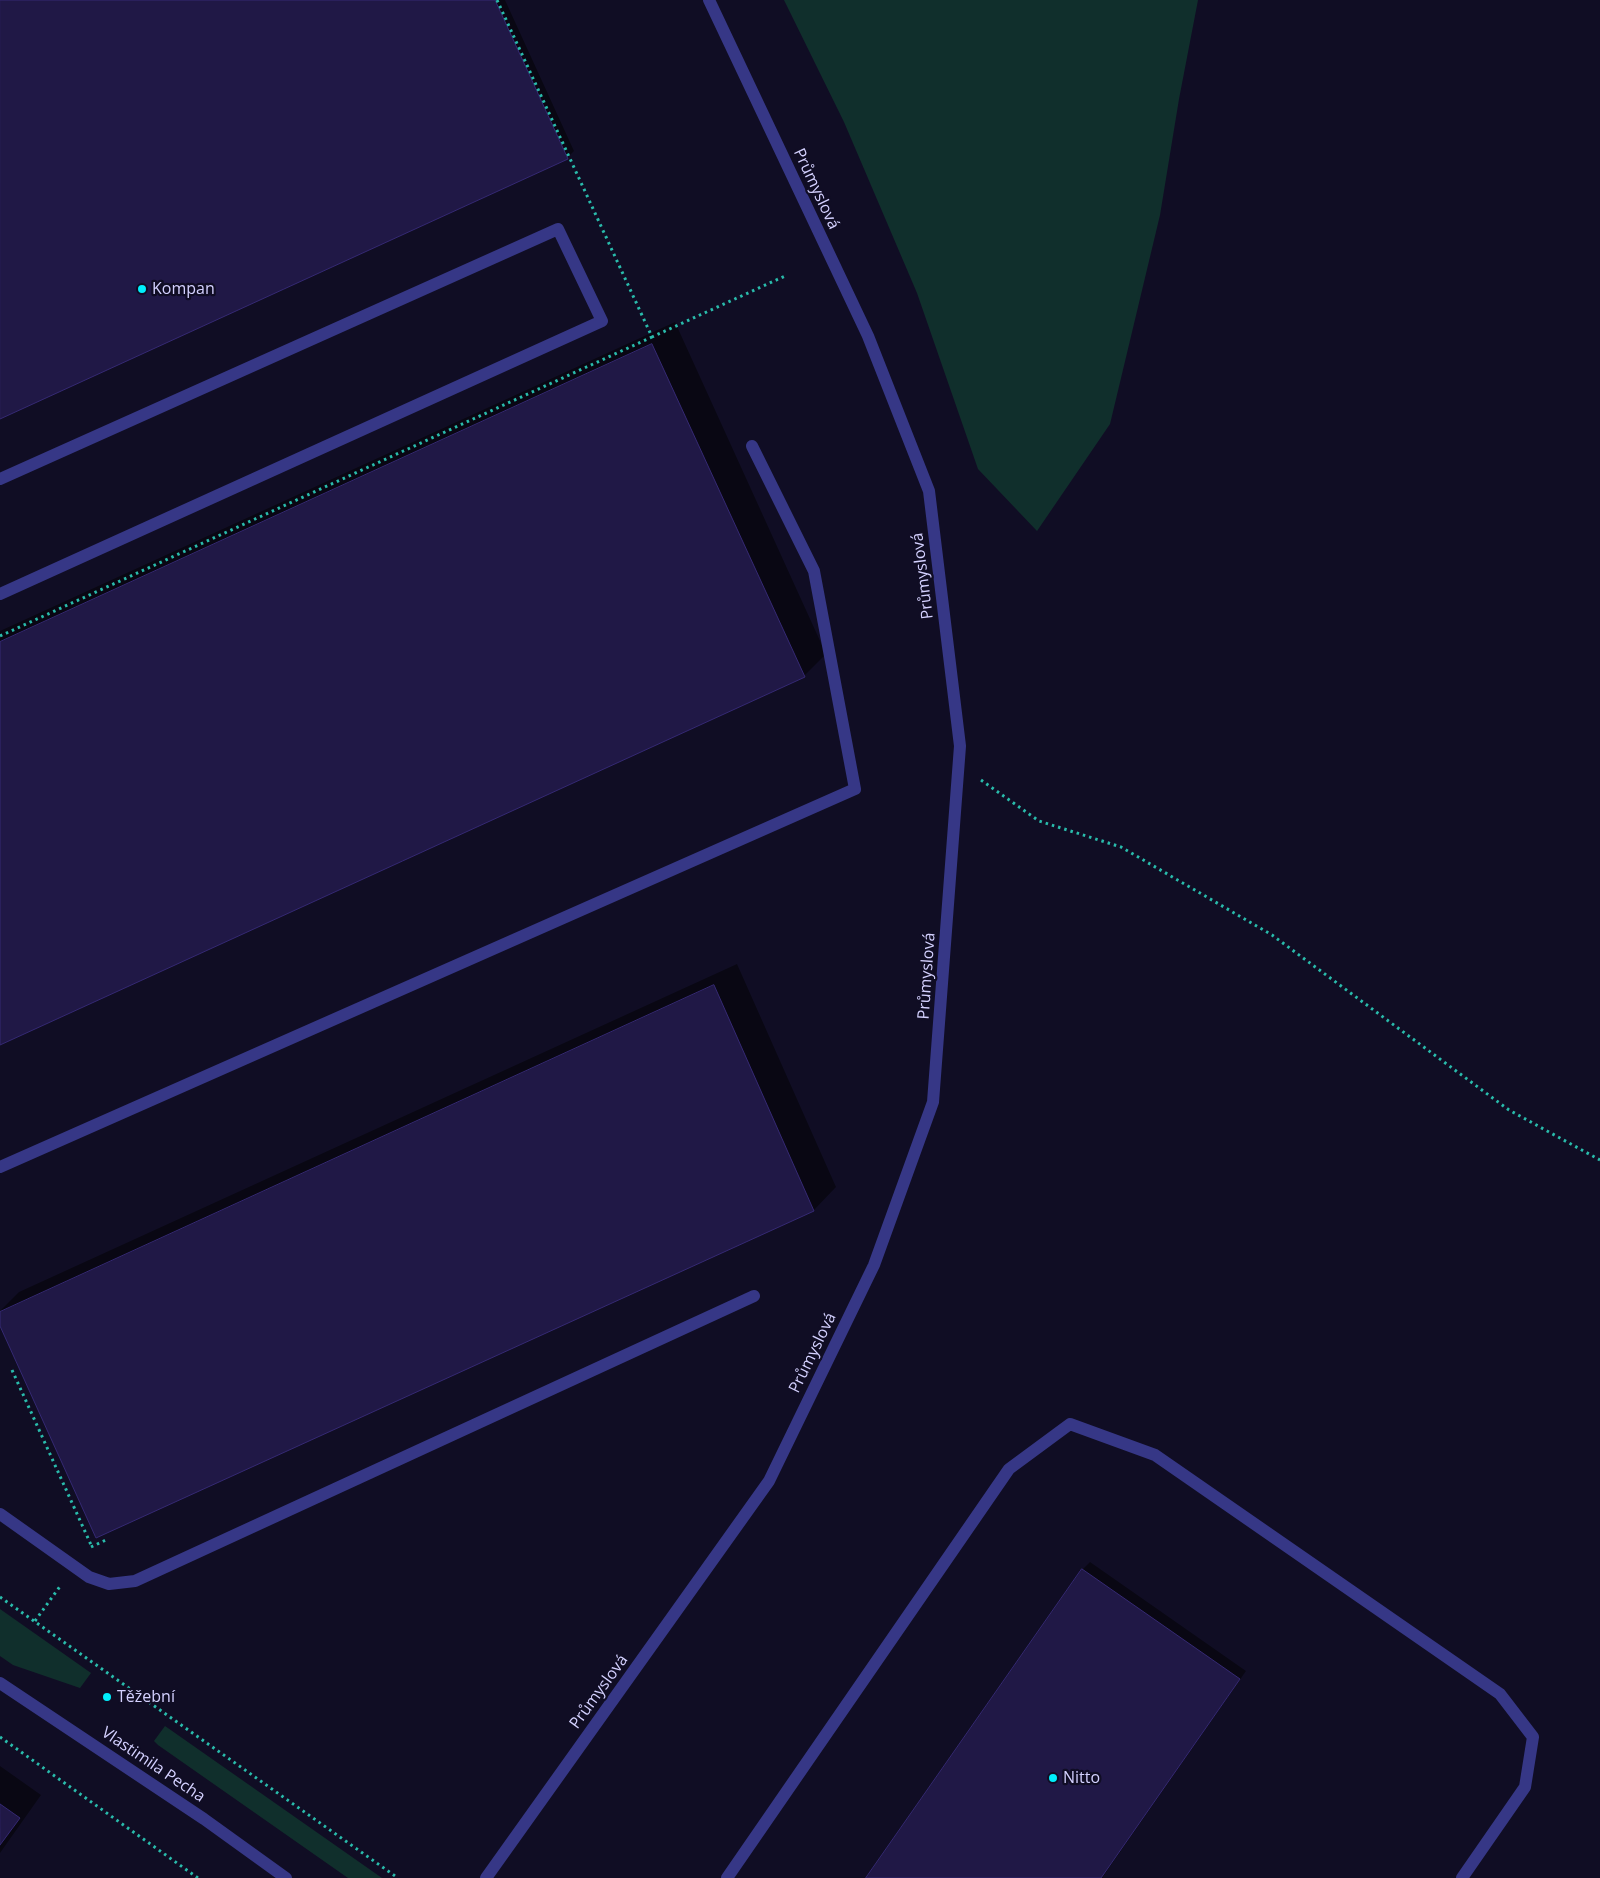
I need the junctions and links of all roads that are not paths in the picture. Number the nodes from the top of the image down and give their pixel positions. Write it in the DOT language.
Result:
graph roads {
  1 [pos="709,0"];
  2 [pos="752,446"];
  3 [pos="0,479"];
  4 [pos="0,594"];
  5 [pos="0,1167"];
  6 [pos="754,1296"];
  7 [pos="0,1514"];
  8 [pos="0,1683"];
  9 [pos="286,1878"];
  10 [pos="486,1878"];
  11 [pos="727,1878"];
  12 [pos="1462,1878"];
  1 -- 10 [label="street, Průmyslová"];
  2 -- 5 [label="street"];
  3 -- 4 [label="street"];
  6 -- 7 [label="street"];
  8 -- 9 [label="street, Vlastimila Pecha"];
  11 -- 12 [label="street"];
}
